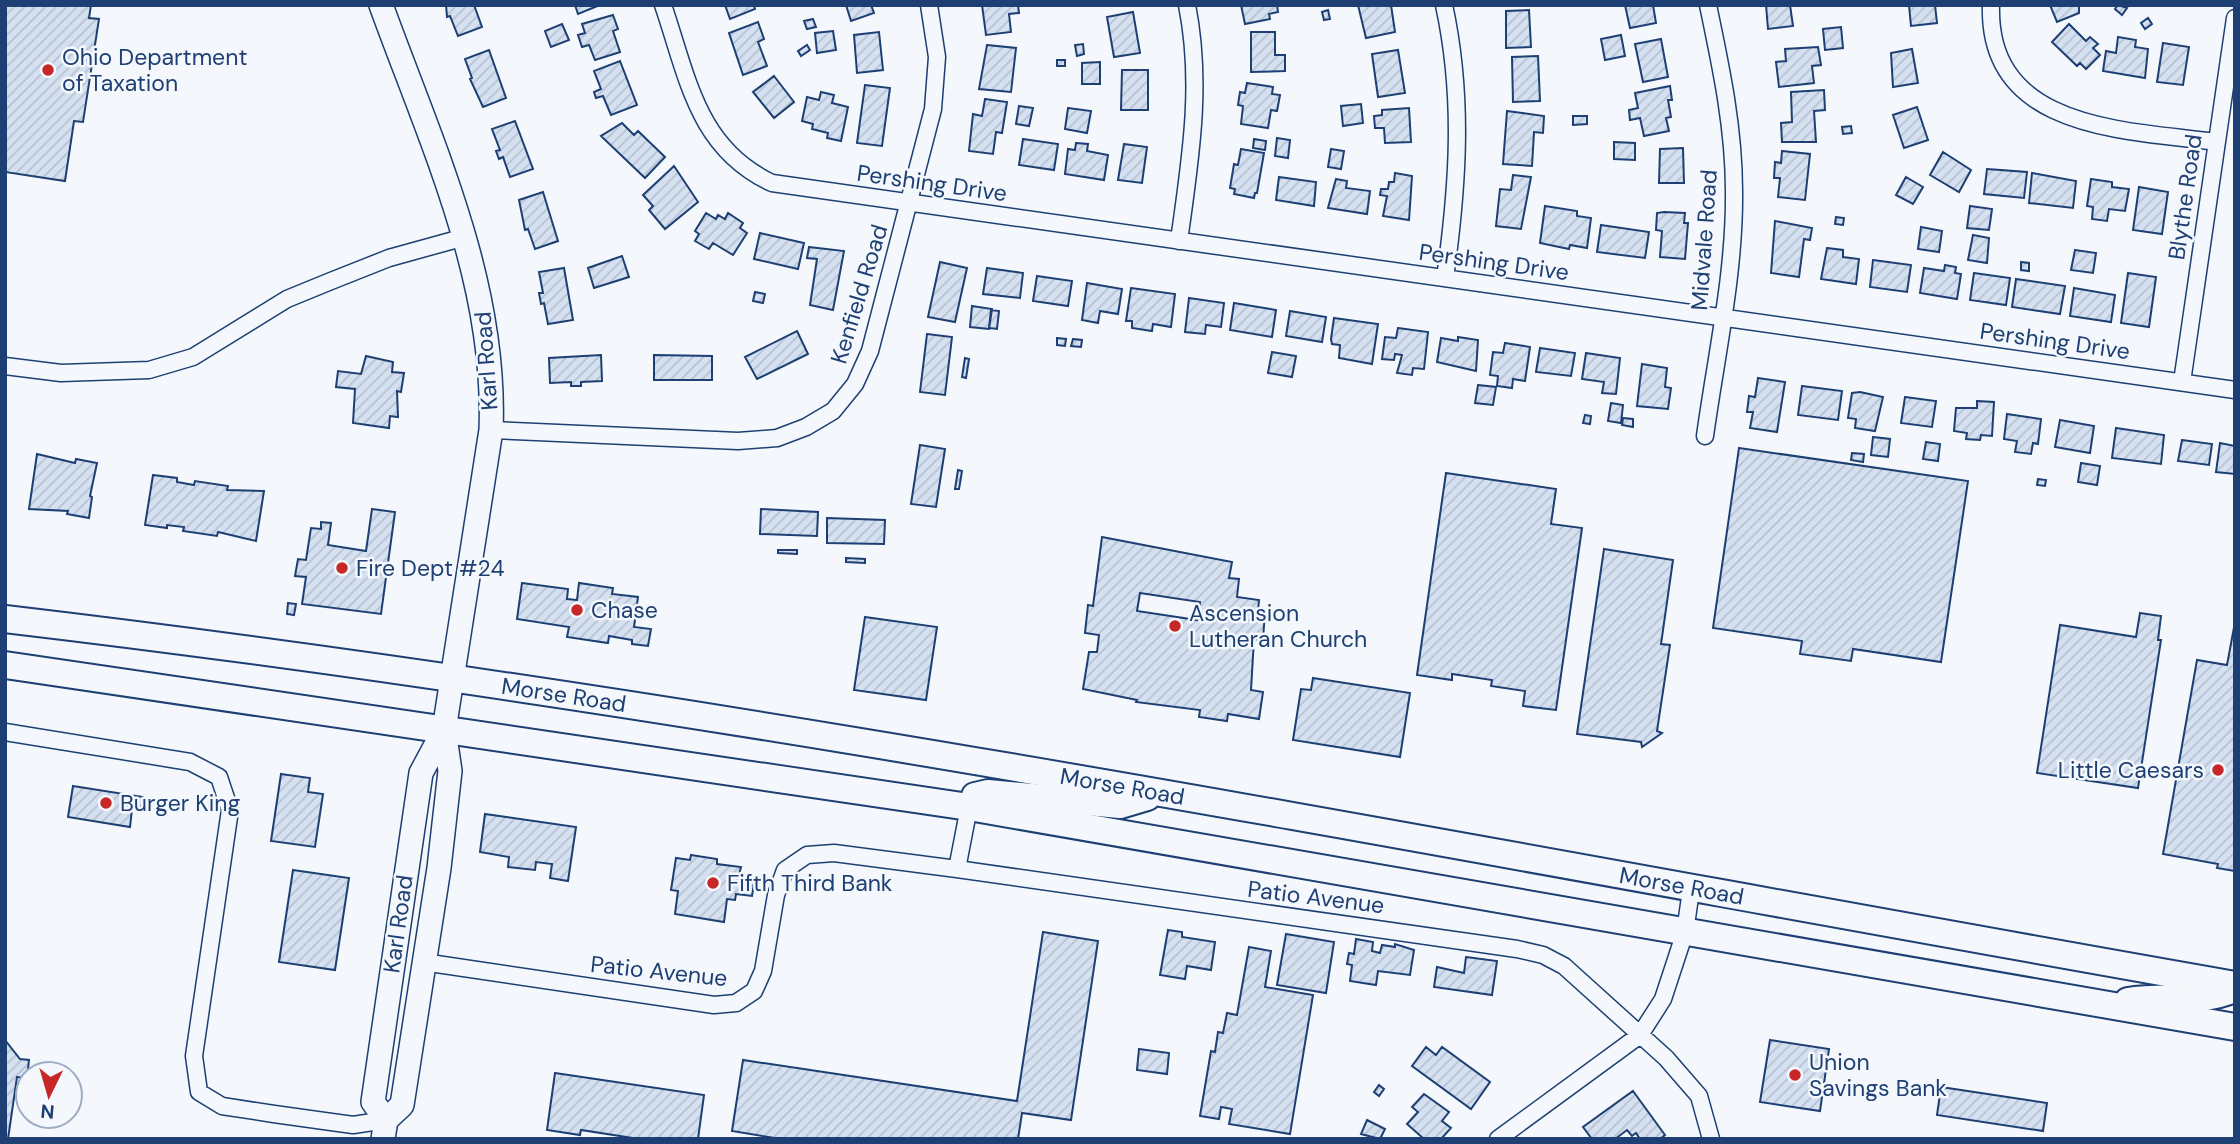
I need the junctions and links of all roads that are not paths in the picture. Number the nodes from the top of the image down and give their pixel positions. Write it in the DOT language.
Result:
graph roads {
  1 [pos="381,5"];
  2 [pos="663,5"];
  3 [pos="929,5"];
  4 [pos="1187,5"];
  5 [pos="1444,5"];
  6 [pos="1708,5"];
  7 [pos="1991,5"];
  8 [pos="2235,18"];
  9 [pos="2216,142"];
  10 [pos="911,202"];
  11 [pos="465,237"];
  12 [pos="1179,241"];
  13 [pos="1445,278"];
  14 [pos="1722,316"];
  15 [pos="5,366"];
  16 [pos="2182,382"];
  17 [pos="2235,390"];
  18 [pos="491,430"];
  19 [pos="1705,436"];
  20 [pos="5,620"];
  21 [pos="5,664"];
  22 [pos="452,678"];
  23 [pos="444,730"];
  24 [pos="5,733"];
  25 [pos="1160,794"];
  26 [pos="969,807"];
  27 [pos="957,869"];
  28 [pos="1691,890"];
  29 [pos="1685,932"];
  30 [pos="423,962"];
  31 [pos="2235,987"];
  32 [pos="2105,1005"];
  33 [pos="2235,1027"];
  34 [pos="1640,1034"];
  35 [pos="384,1129"];
  36 [pos="1498,1139"];
  37 [pos="1711,1139"];
  1 -- 11 [label="main road, Karl Road"];
  2 -- 10 [label="street, Pershing Drive"];
  3 -- 10 [label="street, Kenfield Road"];
  4 -- 12 [label="street"];
  5 -- 13 [label="street"];
  6 -- 14 [label="street, Midvale Road"];
  7 -- 9 [label="street"];
  8 -- 9 [label="street, Blythe Road"];
  9 -- 16 [label="street, Blythe Road"];
  10 -- 12 [label="street, Pershing Drive"];
  10 -- 18 [label="street, Kenfield Road"];
  11 -- 15 [label="street"];
  11 -- 18 [label="main road, Karl Road"];
  12 -- 13 [label="street, Pershing Drive"];
  13 -- 14 [label="street, Pershing Drive"];
  14 -- 16 [label="street, Pershing Drive"];
  14 -- 19 [label="street, Midvale Road"];
  16 -- 17 [label="street, Pershing Drive"];
  18 -- 22 [label="main road, Karl Road"];
  20 -- 22 [label="main road, Morse Road"];
  21 -- 23 [label="main road, Morse Road"];
  22 -- 23 [label="main road, Karl Road"];
  22 -- 25 [label="main road, Morse Road"];
  23 -- 26 [label="main road, Morse Road"];
  23 -- 30 [label="main road, Karl Road"];
  23 -- 35 [label="main road, Karl Road"];
  24 -- 35 [label="street"];
  25 -- 26 [label="main road"];
  25 -- 28 [label="main road, Morse Road"];
  26 -- 27 [label="street"];
  26 -- 29 [label="main road, Morse Road"];
  27 -- 30 [label="street, Patio Avenue"];
  27 -- 34 [label="street, Patio Avenue"];
  28 -- 29 [label="street"];
  28 -- 31 [label="main road, Morse Road"];
  29 -- 32 [label="main road, Morse Road"];
  29 -- 34 [label="street"];
  30 -- 35 [label="main road, Karl Road"];
  31 -- 32 [label="main road"];
  32 -- 33 [label="main road, Morse Road"];
  34 -- 36 [label="street"];
  34 -- 37 [label="street, Patio Avenue"];
}
